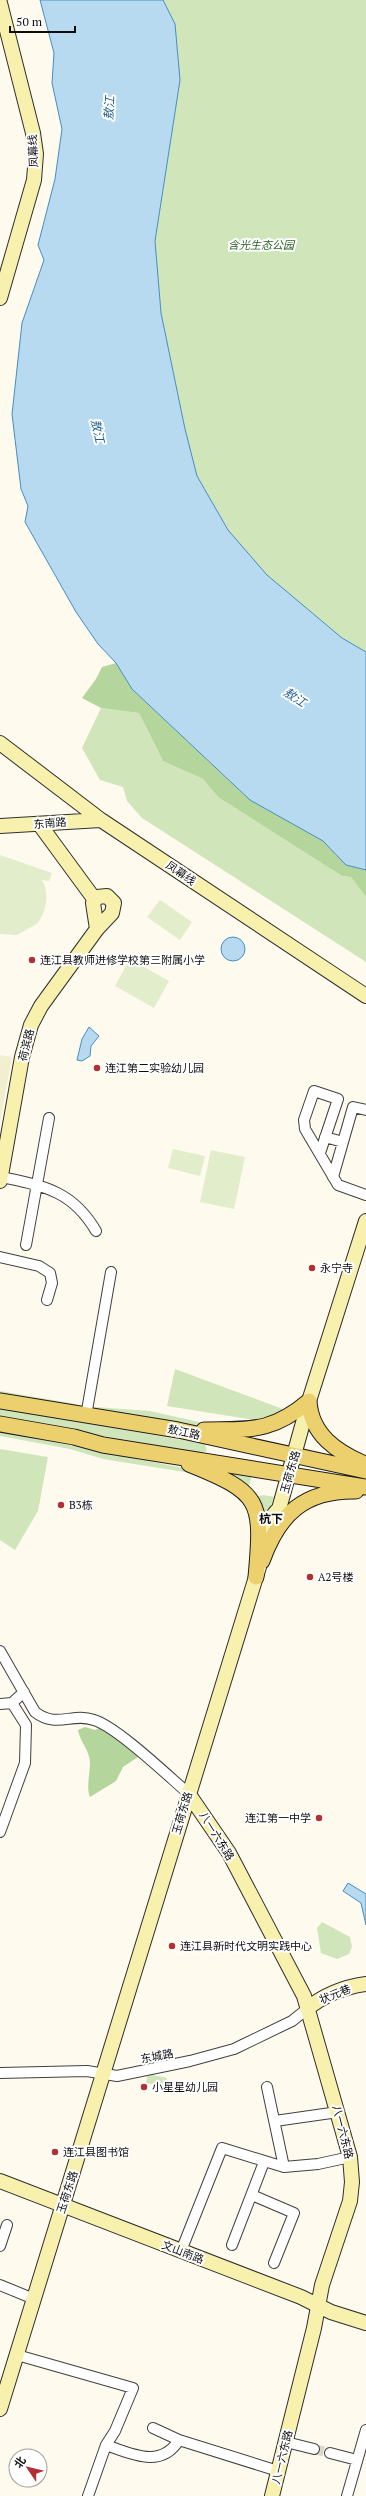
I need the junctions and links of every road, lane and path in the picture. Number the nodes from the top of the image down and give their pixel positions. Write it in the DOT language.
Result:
graph roads {
  1 [pos="0,3"];
  2 [pos="0,298"];
  3 [pos="0,743"];
  4 [pos="100,820"];
  5 [pos="40,825"];
  6 [pos="0,826"];
  7 [pos="94,900"];
  8 [pos="97,929"];
  9 [pos="366,996"];
  10 [pos="366,1110"];
  11 [pos="49,1118"];
  12 [pos="325,1137"];
  13 [pos="343,1142"];
  14 [pos="320,1153"];
  15 [pos="333,1177"];
  16 [pos="0,1179"];
  17 [pos="39,1185"];
  18 [pos="366,1195"];
  19 [pos="366,1221"];
  20 [pos="96,1231"];
  21 [pos="26,1245"];
  22 [pos="0,1257"];
  23 [pos="112,1272"];
  24 [pos="47,1300"];
  25 [pos="0,1401"];
  26 [pos="309,1401"];
  27 [pos="86,1416"];
  28 [pos="0,1424"];
  29 [pos="178,1430"];
  30 [pos="213,1438"];
  31 [pos="171,1456"];
  32 [pos="294,1456"];
  33 [pos="206,1460"];
  34 [pos="366,1465"];
  35 [pos="366,1471"];
  36 [pos="289,1474"];
  37 [pos="366,1487"];
  38 [pos="366,1491"];
  39 [pos="282,1513"];
  40 [pos="256,1577"];
  41 [pos="0,1651"];
  42 [pos="24,1692"];
  43 [pos="12,1703"];
  44 [pos="0,1704"];
  45 [pos="188,1792"];
  46 [pos="0,1832"];
  47 [pos="366,1984"];
  48 [pos="304,1996"];
  49 [pos="321,1999"];
  50 [pos="307,2009"];
  51 [pos="0,2073"];
  52 [pos="104,2075"];
  53 [pos="267,2087"];
  54 [pos="338,2112"];
  55 [pos="275,2121"];
  56 [pos="350,2157"];
  57 [pos="264,2162"];
  58 [pos="284,2167"];
  59 [pos="0,2181"];
  60 [pos="252,2195"];
  61 [pos="62,2206"];
  62 [pos="7,2225"];
  63 [pos="232,2245"];
  64 [pos="0,2246"];
  65 [pos="181,2251"];
  66 [pos="274,2263"];
  67 [pos="0,2285"];
  68 [pos="34,2299"];
  69 [pos="319,2306"];
  70 [pos="366,2323"];
  71 [pos="17,2355"];
  72 [pos="0,2409"];
  73 [pos="153,2428"];
  74 [pos="366,2430"];
  75 [pos="179,2440"];
  76 [pos="286,2442"];
  77 [pos="106,2446"];
  78 [pos="314,2449"];
  79 [pos="330,2453"];
  80 [pos="358,2460"];
  81 [pos="278,2471"];
  82 [pos="88,2496"];
  83 [pos="272,2496"];
  84 [pos="347,2496"];
  1 -- 2 [label="main road, 凤幕线"];
  3 -- 4 [label="main road, 凤幕线"];
  4 -- 5 [label="main road, 东南路"];
  4 -- 9 [label="main road, 凤幕线"];
  5 -- 6 [label="main road, 东南路"];
  5 -- 7 [label="main road"];
  7 -- 8 [label="main road"];
  7 -- 8 [label="main road, 荷滨路"];
  8 -- 16 [label="main road, 荷滨路"];
  10 -- 13 [label="street"];
  11 -- 17 [label="street"];
  12 -- 13 [label="street"];
  12 -- 14 [label="street"];
  12 -- 14 [label="street"];
  13 -- 15 [label="street"];
  14 -- 15 [label="street"];
  15 -- 18 [label="street"];
  16 -- 17 [label="street"];
  17 -- 20 [label="street"];
  17 -- 21 [label="street"];
  19 -- 26 [label="main road, 玉荷东路"];
  22 -- 24 [label="street"];
  23 -- 27 [label="street"];
  25 -- 27 [label="main road, 敖江路"];
  26 -- 29 [label="main road"];
  26 -- 32 [label="main road, 玉荷东路"];
  26 -- 34 [label="main road"];
  27 -- 29 [label="main road, 敖江路"];
  28 -- 31 [label="main road"];
  29 -- 30 [label="main road, 敖江路"];
  30 -- 32 [label="main road, 敖江路"];
  30 -- 33 [label="main road"];
  31 -- 33 [label="main road"];
  31 -- 40 [label="main road"];
  32 -- 35 [label="main road, 敖江路"];
  32 -- 36 [label="main road, 玉荷东路"];
  33 -- 36 [label="main road"];
  36 -- 37 [label="main road"];
  36 -- 39 [label="main road, 玉荷东路"];
  38 -- 39 [label="main road"];
  39 -- 40 [label="main road"];
  40 -- 45 [label="main road, 玉荷东路"];
  41 -- 42 [label="street"];
  42 -- 43 [label="street"];
  42 -- 45 [label="street"];
  43 -- 44 [label="street"];
  43 -- 46 [label="street"];
  45 -- 48 [label="main road, 八一六东路"];
  45 -- 52 [label="main road, 玉荷东路"];
  47 -- 49 [label="main road, 状元巷"];
  48 -- 49 [label="main road"];
  48 -- 50 [label="main road, 八一六东路"];
  49 -- 50 [label="main road, 状元巷"];
  50 -- 52 [label="street, 东城路"];
  50 -- 54 [label="main road, 八一六东路"];
  51 -- 52 [label="street, 东城路"];
  52 -- 61 [label="main road, 玉荷东路"];
  53 -- 55 [label="street"];
  54 -- 55 [label="street"];
  54 -- 56 [label="main road, 八一六东路"];
  55 -- 58 [label="street"];
  56 -- 58 [label="street"];
  56 -- 69 [label="main road, 八一六东路"];
  57 -- 58 [label="street"];
  57 -- 60 [label="street"];
  57 -- 65 [label="street"];
  59 -- 61 [label="main road, 文山南路"];
  60 -- 63 [label="street"];
  60 -- 66 [label="street"];
  61 -- 65 [label="main road, 文山南路"];
  61 -- 68 [label="main road, 玉荷东路"];
  62 -- 64 [label="street"];
  65 -- 69 [label="main road, 文山南路"];
  67 -- 68 [label="street"];
  68 -- 71 [label="main road, 玉荷东路"];
  69 -- 70 [label="main road, 文山南路"];
  69 -- 76 [label="main road, 八一六东路"];
  71 -- 72 [label="main road, 玉荷东路"];
  71 -- 77 [label="street"];
  73 -- 75 [label="street"];
  74 -- 80 [label="street"];
  75 -- 77 [label="street"];
  75 -- 81 [label="street"];
  76 -- 78 [label="street"];
  76 -- 81 [label="main road, 八一六东路"];
  77 -- 82 [label="street"];
  79 -- 80 [label="street"];
  80 -- 84 [label="street"];
  81 -- 83 [label="main road, 八一六东路"];
}
